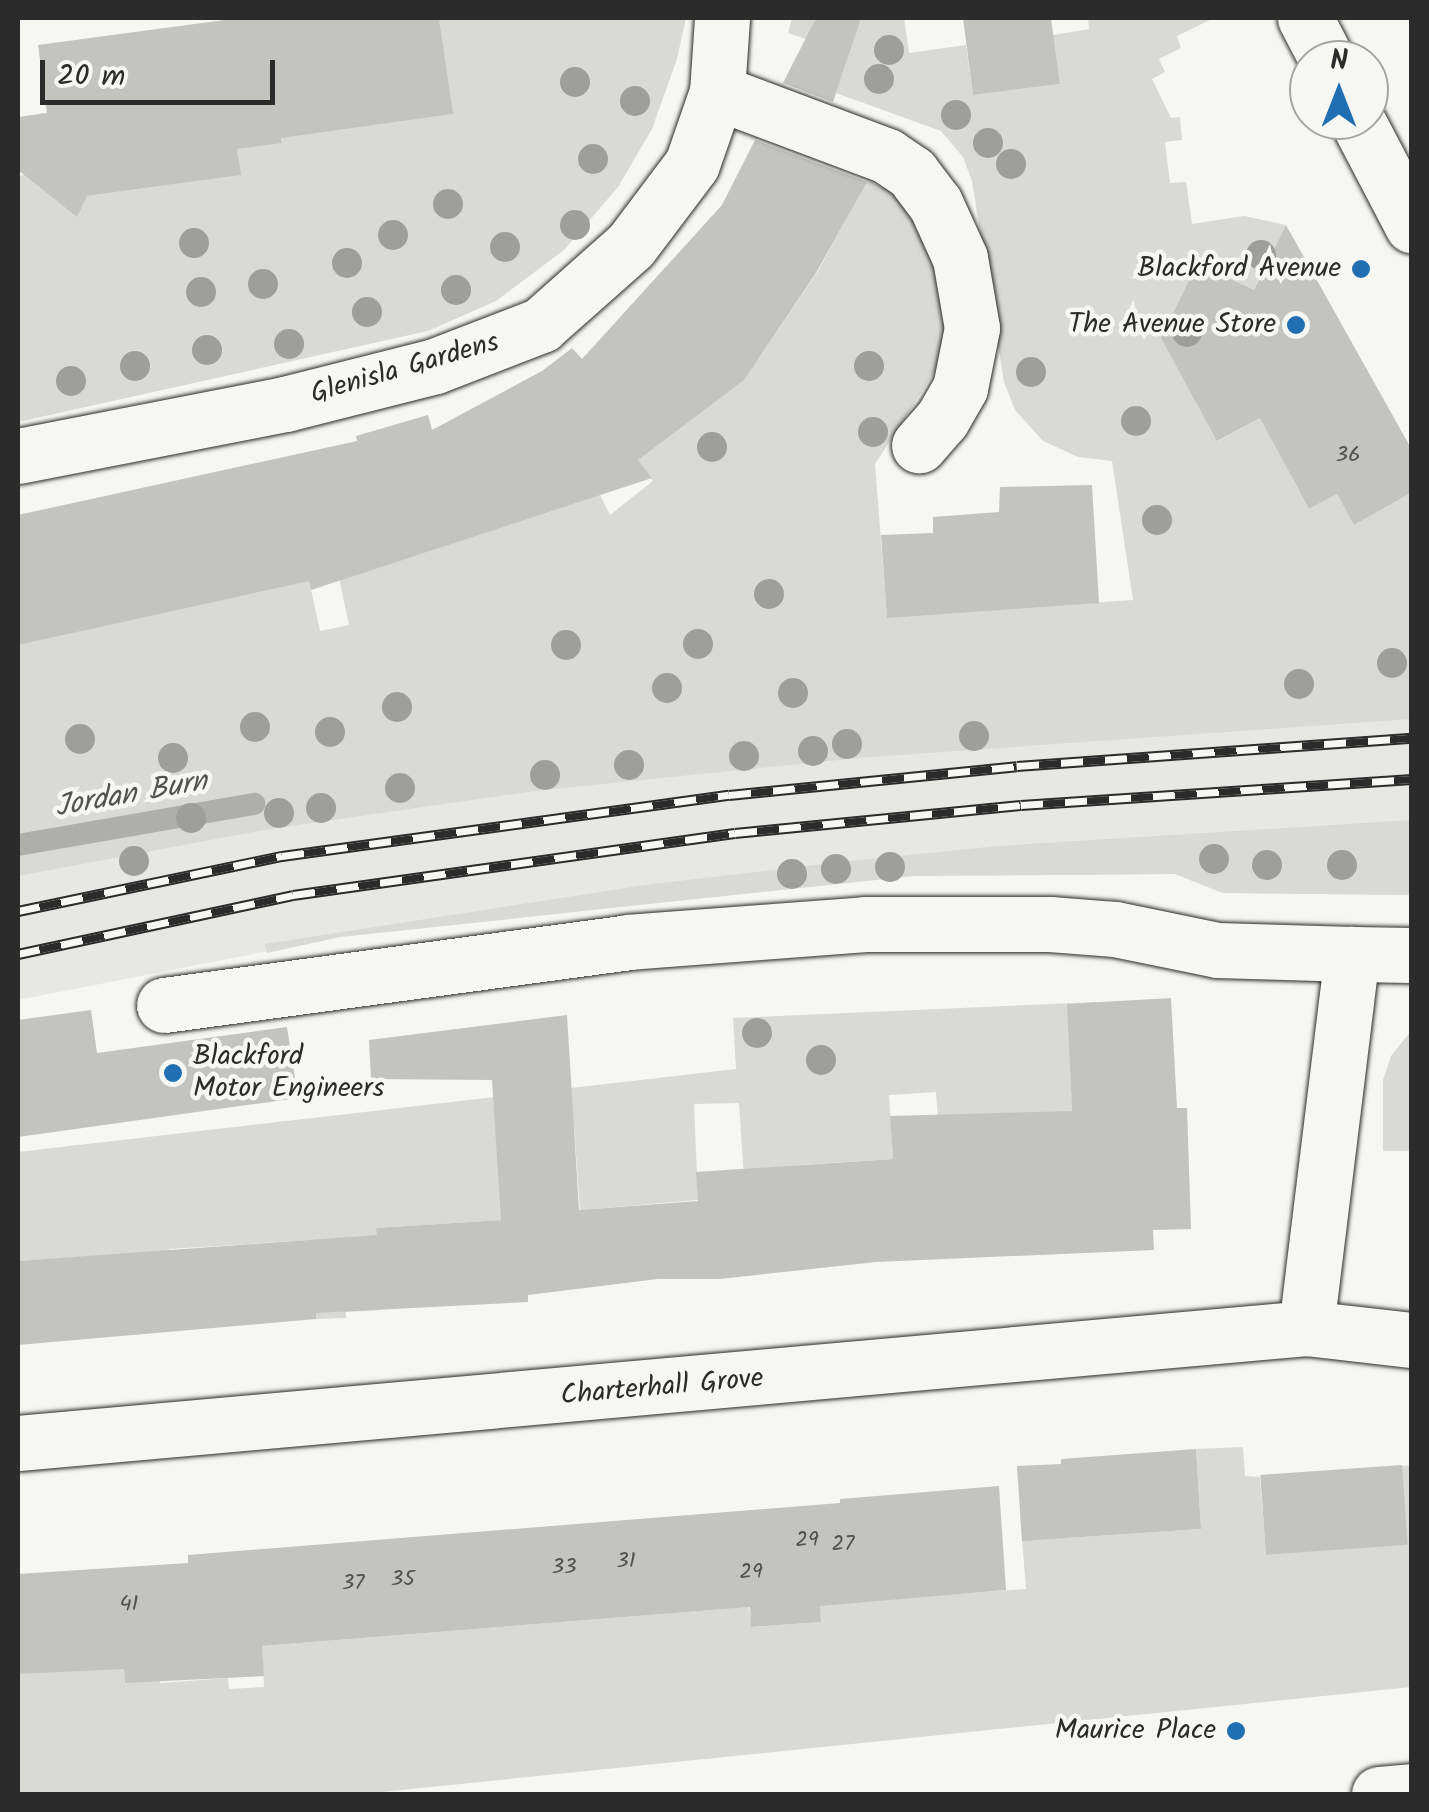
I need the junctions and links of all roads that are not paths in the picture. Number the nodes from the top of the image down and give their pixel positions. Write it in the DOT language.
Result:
graph roads {
  1 [pos="722,18"];
  2 [pos="716,92"];
  3 [pos="1368,140"];
  4 [pos="1412,225"];
  5 [pos="919,446"];
  6 [pos="18,456"];
  7 [pos="1352,954"];
  8 [pos="1412,955"];
  9 [pos="164,1005"];
  10 [pos="1306,1328"];
  11 [pos="1412,1340"];
  12 [pos="18,1443"];
  13 [pos="1412,1791"];
  14 [pos="1379,1794"];
  1 -- 2 [label="street, Glenisla Gardens"];
  2 -- 5 [label="street"];
  2 -- 6 [label="street, Glenisla Gardens"];
  3 -- 4 [label="street"];
  7 -- 8 [label="street"];
  7 -- 9 [label="street"];
  7 -- 10 [label="street"];
  10 -- 11 [label="street, Charterhall Grove"];
  10 -- 12 [label="street, Charterhall Grove"];
  13 -- 14 [label="street"];
}
